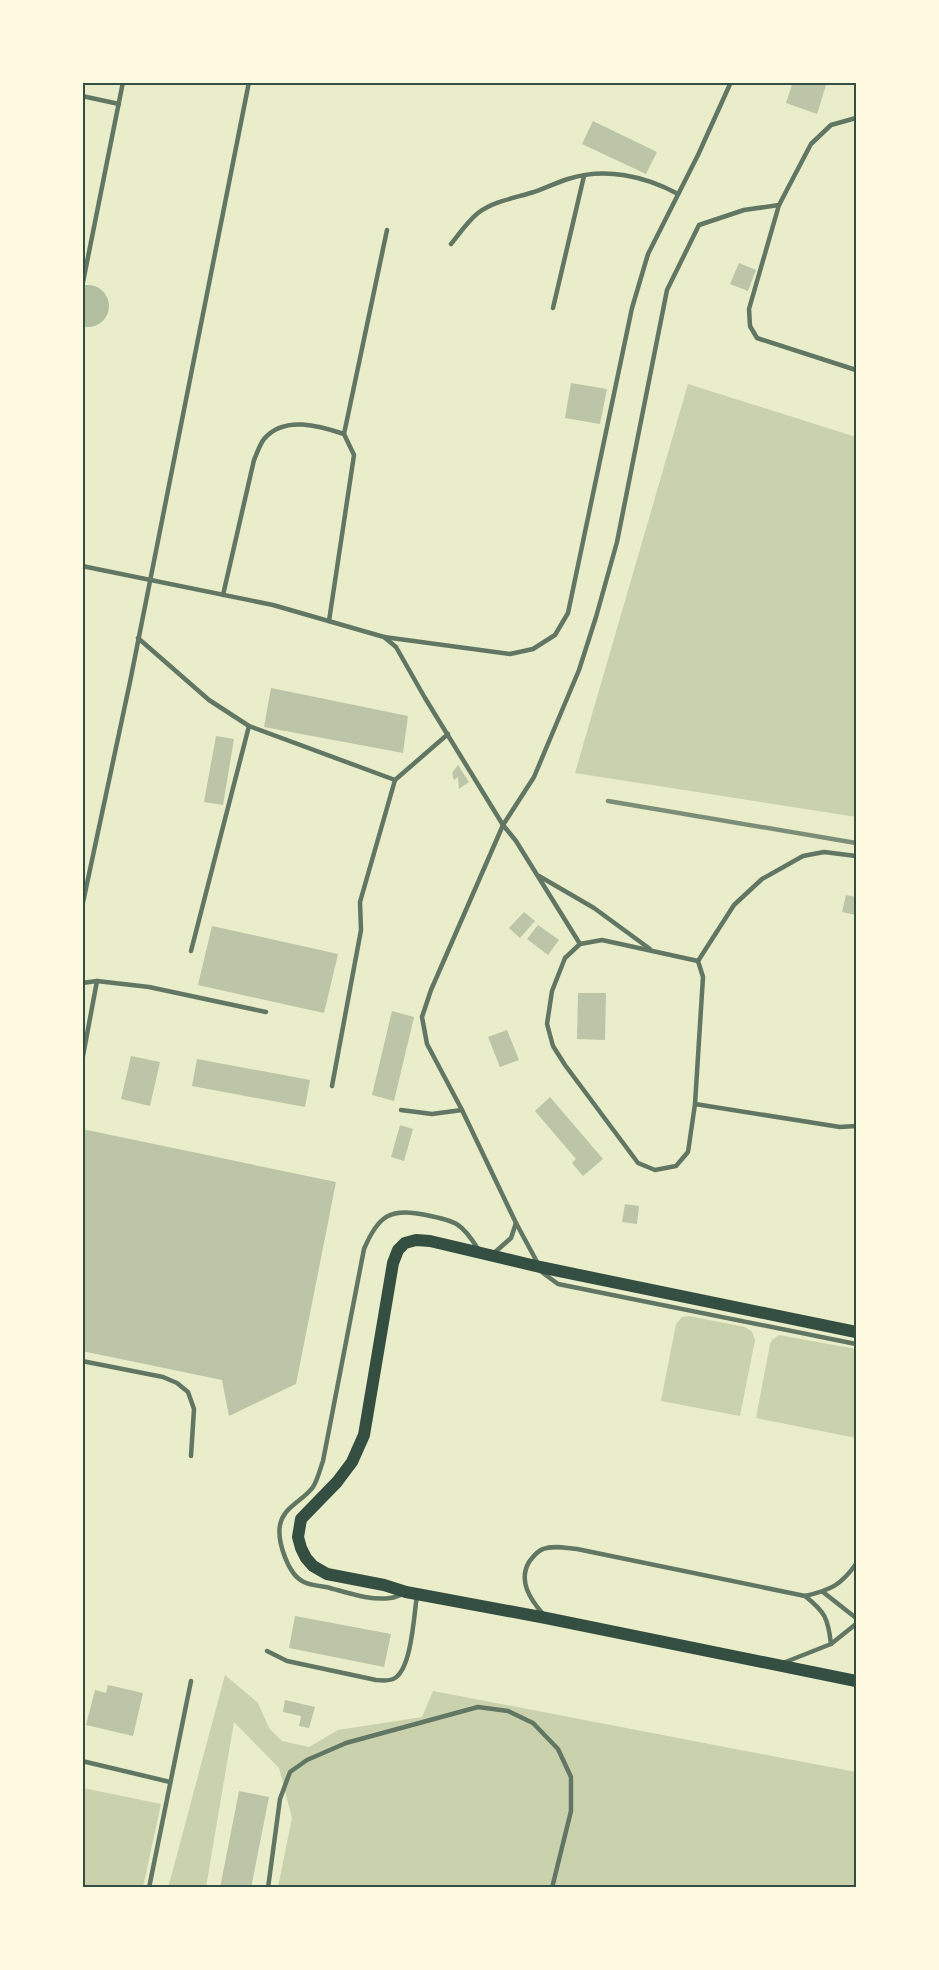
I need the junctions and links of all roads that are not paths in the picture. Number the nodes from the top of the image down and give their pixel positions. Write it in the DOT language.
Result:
graph roads {
  1 [pos="123,82"];
  2 [pos="249,82"];
  3 [pos="731,82"];
  4 [pos="82,96"];
  5 [pos="119,104"];
  6 [pos="856,118"];
  7 [pos="584,176"];
  8 [pos="678,194"];
  9 [pos="779,205"];
  10 [pos="387,230"];
  11 [pos="451,244"];
  12 [pos="82,287"];
  13 [pos="553,308"];
  14 [pos="856,370"];
  15 [pos="344,434"];
  16 [pos="82,566"];
  17 [pos="150,580"];
  18 [pos="223,595"];
  19 [pos="329,621"];
  20 [pos="138,638"];
  21 [pos="384,638"];
  22 [pos="249,726"];
  23 [pos="448,734"];
  24 [pos="395,780"];
  25 [pos="503,825"];
  26 [pos="856,856"];
  27 [pos="537,875"];
  28 [pos="82,907"];
  29 [pos="580,944"];
  30 [pos="191,951"];
  31 [pos="652,951"];
  32 [pos="698,961"];
  33 [pos="98,981"];
  34 [pos="82,983"];
  35 [pos="266,1012"];
  36 [pos="82,1062"];
  37 [pos="332,1086"];
  38 [pos="695,1104"];
  39 [pos="401,1110"];
  40 [pos="462,1110"];
  41 [pos="856,1126"];
  42 [pos="516,1223"];
  43 [pos="485,1253"];
  44 [pos="540,1267"];
  45 [pos="856,1332"];
  46 [pos="856,1344"];
  47 [pos="82,1361"];
  48 [pos="191,1456"];
  49 [pos="856,1564"];
  50 [pos="822,1592"];
  51 [pos="411,1594"];
  52 [pos="805,1596"];
  53 [pos="546,1618"];
  54 [pos="856,1618"];
  55 [pos="856,1624"];
  56 [pos="831,1644"];
  57 [pos="267,1651"];
  58 [pos="778,1665"];
  59 [pos="191,1681"];
  60 [pos="856,1682"];
  61 [pos="82,1761"];
  62 [pos="170,1782"];
  63 [pos="149,1887"];
  64 [pos="267,1887"];
  65 [pos="552,1887"];
  1 -- 5 [label="lane"];
  2 -- 17 [label="lane"];
  3 -- 8 [label="lane"];
  4 -- 5 [label="lane"];
  5 -- 12 [label="lane"];
  6 -- 9 [label="lane"];
  7 -- 8 [label="lane"];
  7 -- 11 [label="lane"];
  7 -- 13 [label="lane"];
  8 -- 21 [label="lane"];
  9 -- 14 [label="lane"];
  9 -- 25 [label="lane"];
  10 -- 15 [label="lane"];
  15 -- 18 [label="lane"];
  15 -- 19 [label="lane"];
  16 -- 17 [label="lane"];
  17 -- 18 [label="lane"];
  17 -- 20 [label="lane"];
  18 -- 19 [label="lane"];
  19 -- 21 [label="lane"];
  20 -- 22 [label="lane"];
  20 -- 28 [label="lane"];
  21 -- 23 [label="lane"];
  22 -- 24 [label="lane"];
  22 -- 30 [label="lane"];
  23 -- 24 [label="lane"];
  23 -- 25 [label="lane"];
  24 -- 37 [label="lane"];
  25 -- 27 [label="lane"];
  25 -- 40 [label="lane"];
  26 -- 32 [label="lane"];
  27 -- 29 [label="lane"];
  27 -- 31 [label="lane"];
  29 -- 31 [label="lane"];
  29 -- 38 [label="lane"];
  31 -- 32 [label="lane"];
  32 -- 38 [label="lane"];
  33 -- 34 [label="lane"];
  33 -- 35 [label="lane"];
  33 -- 36 [label="lane"];
  38 -- 41 [label="lane"];
  39 -- 40 [label="lane"];
  40 -- 42 [label="lane"];
  42 -- 43 [label="lane"];
  42 -- 44 [label="lane"];
  43 -- 44 [label="main road"];
  43 -- 51 [label="main road"];
  43 -- 51 [label="lane"];
  44 -- 45 [label="main road"];
  44 -- 46 [label="lane"];
  47 -- 48 [label="lane"];
  49 -- 50 [label="lane"];
  50 -- 52 [label="lane"];
  50 -- 54 [label="lane"];
  51 -- 53 [label="main road"];
  51 -- 57 [label="lane"];
  52 -- 53 [label="lane"];
  52 -- 56 [label="lane"];
  53 -- 58 [label="main road"];
  55 -- 56 [label="lane"];
  56 -- 58 [label="lane"];
  58 -- 60 [label="main road"];
  59 -- 62 [label="lane"];
  61 -- 62 [label="lane"];
  62 -- 63 [label="lane"];
  64 -- 65 [label="lane"];
}
